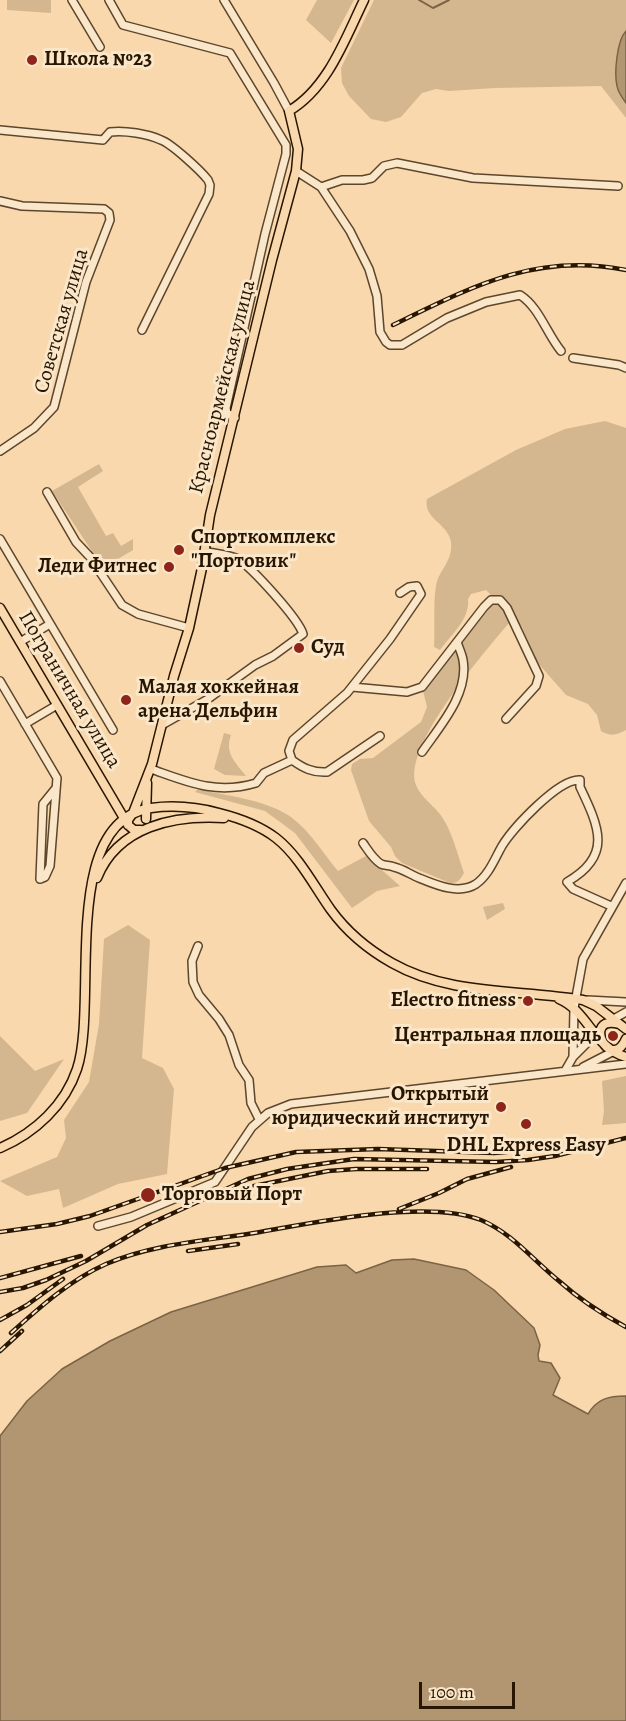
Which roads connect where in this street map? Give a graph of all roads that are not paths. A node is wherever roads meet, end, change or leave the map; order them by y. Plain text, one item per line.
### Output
1 (72, 0) edge
2 (109, 0) edge
3 (224, 0) edge
4 (364, 0) edge
5 (100, 47) dead end
6 (289, 111) junction
7 (0, 130) edge
8 (296, 171) junction
9 (618, 186) dead end
10 (321, 187) junction
11 (0, 201) edge
12 (265, 234) junction
13 (278, 237) junction
14 (142, 330) dead end
15 (561, 351) dead end
16 (573, 358) dead end
17 (626, 368) edge
18 (235, 418) junction
19 (0, 451) edge
20 (47, 492) dead end
21 (0, 539) edge
22 (205, 551) junction
23 (400, 592) dead end
24 (0, 608) edge
25 (50, 624) junction
26 (189, 628) junction
27 (20, 642) junction
28 (457, 642) junction
29 (0, 681) edge
30 (352, 687) junction
31 (57, 705) junction
32 (506, 719) dead end
33 (25, 724) junction
34 (162, 725) junction
35 (113, 730) dead end
36 (380, 736) dead end
37 (422, 752) dead end
38 (292, 760) junction
39 (149, 773) junction
40 (56, 788) junction
41 (107, 789) junction
42 (147, 808) junction
43 (133, 813) junction
44 (146, 819) junction
45 (126, 822) junction
46 (249, 822) junction
47 (141, 830) junction
48 (363, 843) dead end
49 (626, 883) edge
50 (88, 903) junction
51 (611, 906) junction
52 (198, 946) dead end
53 (544, 995) junction
54 (579, 999) junction
55 (626, 1002) edge
56 (574, 1008) junction
57 (626, 1012) edge
58 (613, 1019) junction
59 (604, 1026) junction
60 (625, 1030) edge
61 (594, 1036) junction
62 (625, 1042) edge
63 (603, 1045) junction
64 (613, 1052) junction
65 (573, 1057) junction
66 (626, 1057) edge
67 (626, 1064) edge
68 (578, 1070) junction
69 (565, 1071) junction
70 (259, 1119) junction
71 (0, 1148) edge
72 (98, 1226) dead end

1 - 5 street
2 - 12 street
3 - 6 street
4 - 6 main road
6 - 8 main road, Красноармейская улица
7 - 14 street
8 - 10 street
8 - 13 main road, Красноармейская улица
9 - 10 street
10 - 15 street
11 - 19 street, Советская улица
12 - 13 street
12 - 18 street
13 - 18 main road, Красноармейская улица
16 - 17 street
18 - 22 main road, Красноармейская улица
20 - 26 street
21 - 25 street
22 - 26 main road, Красноармейская улица
22 - 34 street
23 - 30 street
24 - 27 main road, Пограничная улица
25 - 27 street
25 - 35 street
26 - 34 main road, Красноармейская улица
27 - 31 main road, Пограничная улица
28 - 30 street
28 - 32 street
28 - 37 street
29 - 33 street
30 - 38 street
31 - 33 street
31 - 41 main road, Пограничная улица
33 - 40 street
34 - 39 main road, Красноармейская улица
36 - 38 street
38 - 39 street
39 - 42 main road, Красноармейская улица
39 - 43 main road, Красноармейская улица
40 - 40 street
41 - 43 main road, Пограничная улица
41 - 45 main road, Пограничная улица
42 - 43 main road
42 - 44 main road, Красноармейская улица
42 - 46 main road
43 - 44 main road
43 - 45 main road
44 - 47 main road
45 - 47 main road
45 - 50 main road
46 - 47 main road
46 - 53 main road
47 - 50 main road
48 - 51 street
49 - 51 street
50 - 71 main road
51 - 54 street
52 - 70 street
53 - 54 main road
53 - 56 main road
54 - 55 street
54 - 56 street
54 - 58 main road
56 - 61 main road
56 - 65 street
57 - 58 street
58 - 59 street
58 - 60 main road
59 - 60 main road
59 - 61 street
59 - 63 main road
61 - 63 main road
61 - 65 street
62 - 63 main road
62 - 64 street
63 - 64 main road
64 - 66 main road
64 - 68 street
65 - 69 street
67 - 68 street
68 - 69 street
69 - 70 street
70 - 72 street

